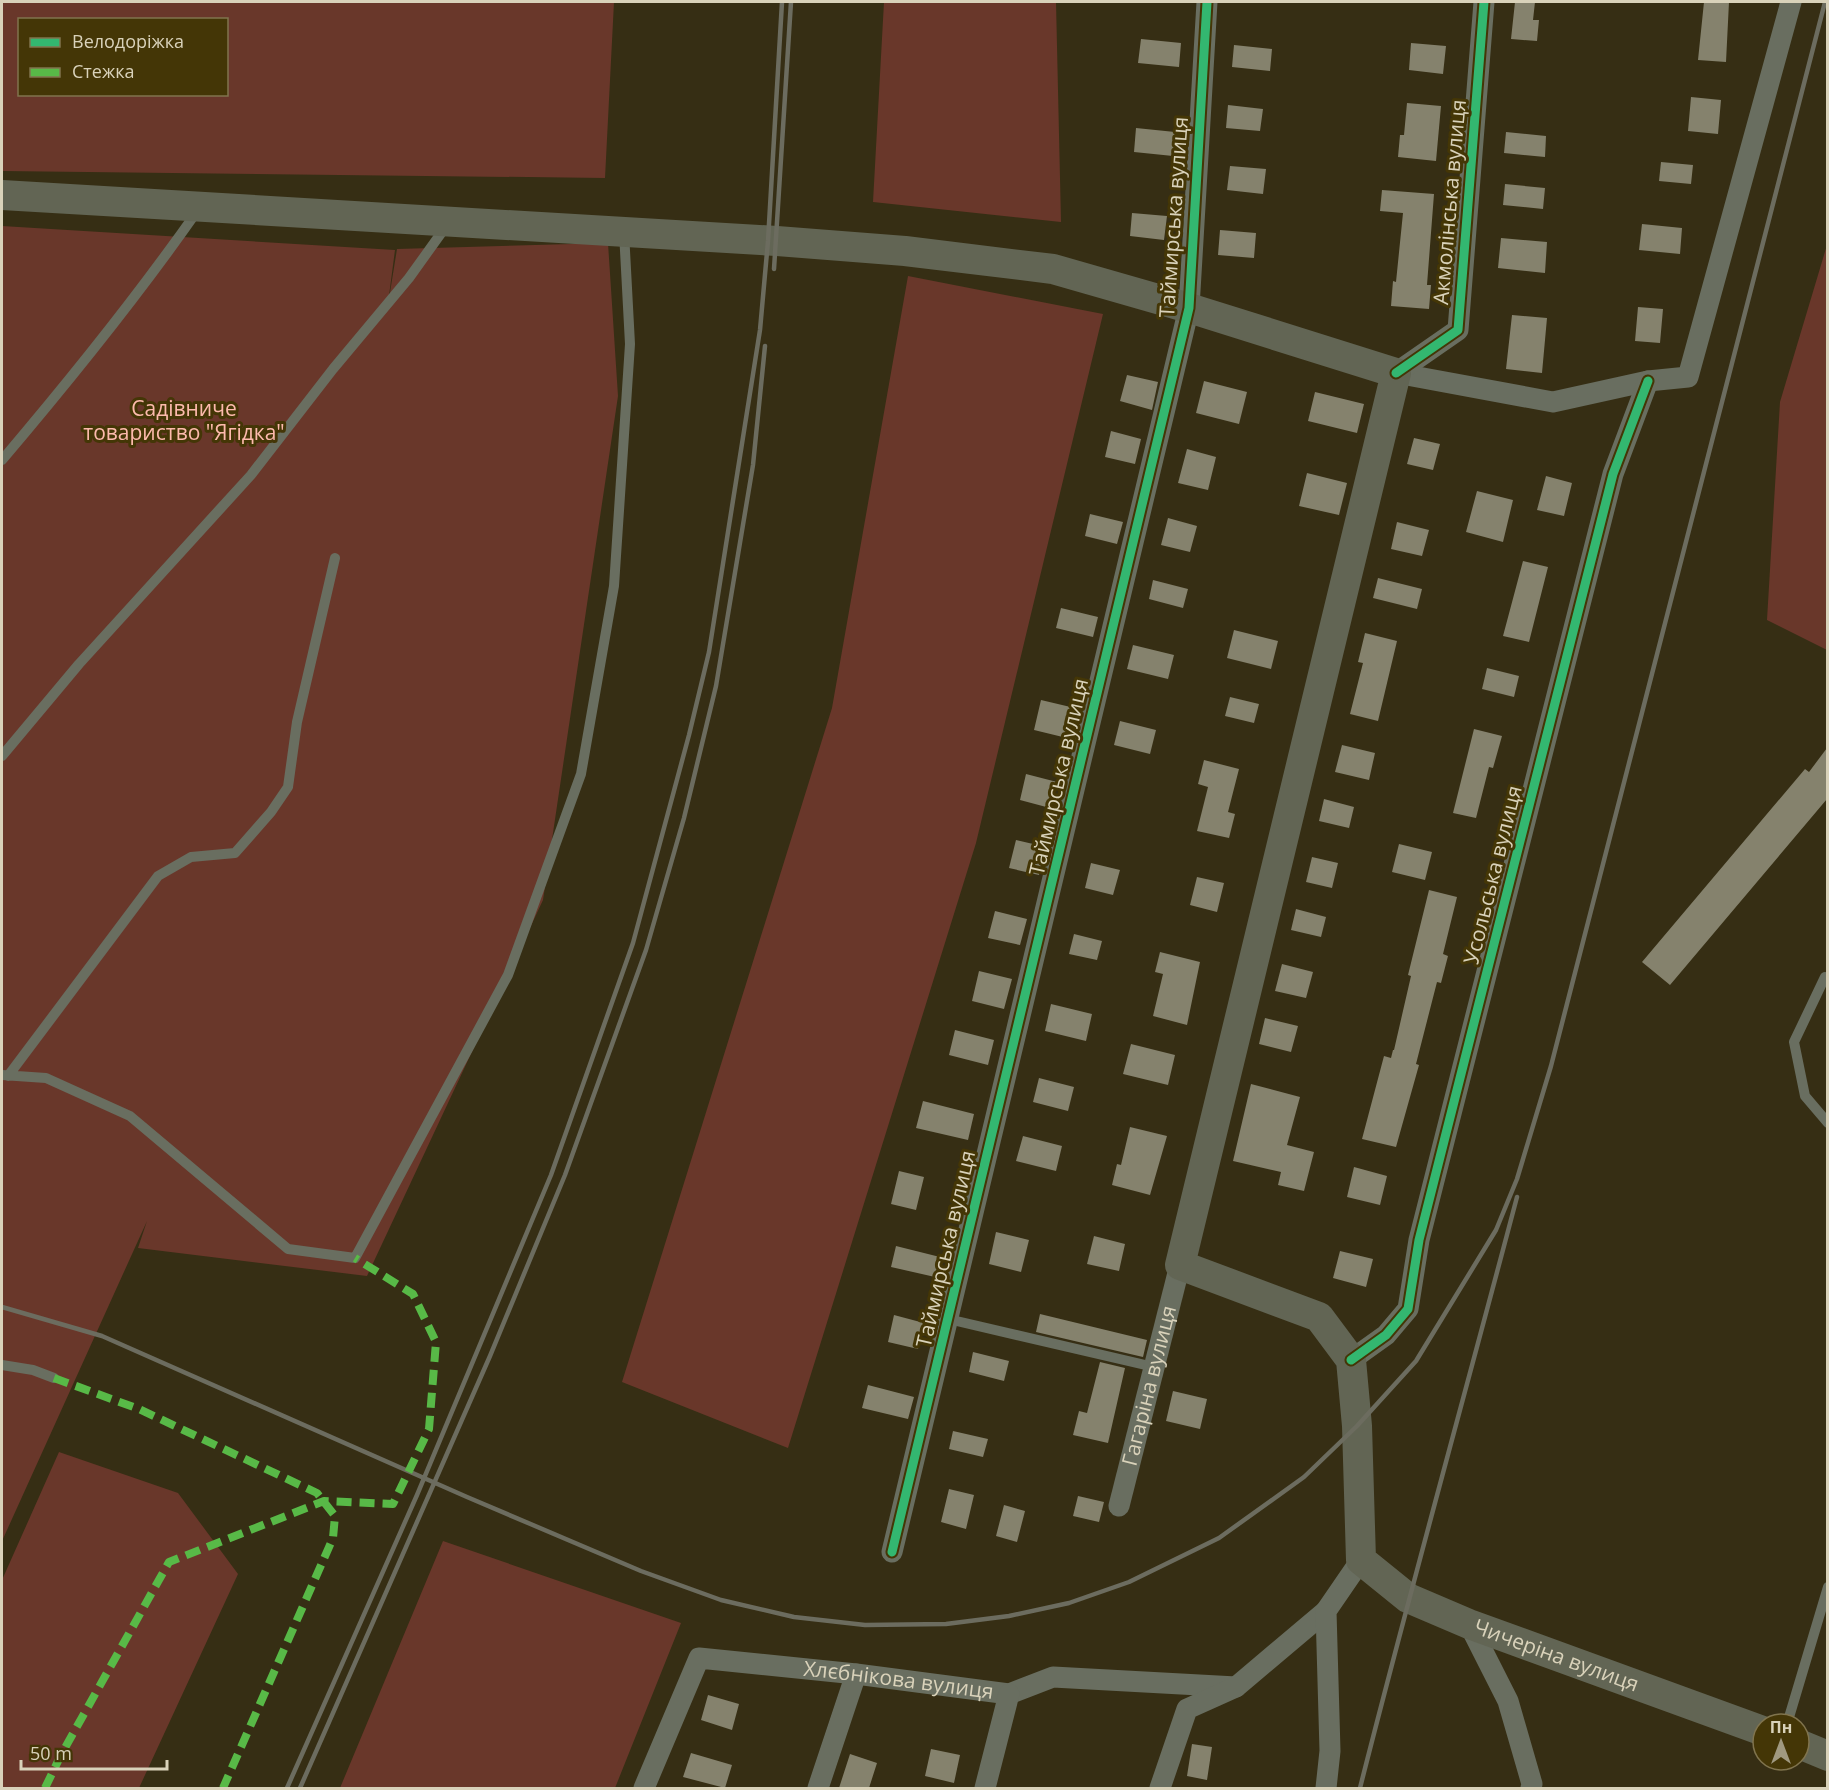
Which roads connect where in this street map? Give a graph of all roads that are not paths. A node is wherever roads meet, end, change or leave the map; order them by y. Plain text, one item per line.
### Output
1 (1207, 2) edge
2 (1484, 2) edge
3 (1791, 2) edge
4 (2, 195) edge
5 (200, 207) junction
6 (449, 222) junction
7 (624, 232) junction
8 (1189, 308) junction
9 (1396, 373) junction
10 (1648, 381) junction
11 (2, 460) edge
12 (335, 558) dead end
13 (2, 756) edge
14 (1825, 977) dead end
15 (5, 1075) edge
16 (1827, 1123) edge
17 (1180, 1265) junction
18 (948, 1319) junction
19 (1351, 1360) junction
20 (2, 1365) edge
21 (1154, 1367) junction
22 (54, 1378) dead end
23 (1119, 1506) dead end
24 (892, 1552) dead end
25 (1360, 1560) junction
26 (1827, 1587) edge
27 (1326, 1611) junction
28 (1470, 1624) junction
29 (856, 1674) junction
30 (1236, 1687) junction
31 (1009, 1694) junction
32 (1791, 1712) edge
33 (1751, 1727) edge
34 (1811, 1749) edge
35 (1827, 1756) edge
36 (644, 1788) edge
37 (818, 1788) edge
38 (985, 1788) edge
39 (1160, 1788) edge
40 (1326, 1788) edge
41 (1531, 1788) edge

1 - 8 street, Таймирська вулиця
2 - 9 street, Акмолiнська вулиця
3 - 10 street
4 - 5 main road
5 - 6 main road
5 - 11 lane
6 - 7 main road
6 - 13 lane
7 - 8 main road
7 - 15 lane
8 - 9 main road
8 - 18 street, Таймирська вулиця
9 - 10 street
9 - 17 main road
10 - 19 street, Усольська вулиця
12 - 15 lane
14 - 16 lane
17 - 19 main road
17 - 21 street, Гагаріна вулиця
18 - 21 lane
18 - 24 street, Таймирська вулиця
19 - 25 main road
20 - 22 lane
21 - 23 street, Гагаріна вулиця
25 - 27 street
25 - 28 main road, Чичеріна вулиця
26 - 32 lane
27 - 30 street
27 - 40 street
28 - 33 main road, Чичеріна вулиця
28 - 41 street
29 - 31 street, Хлєбнікова вулиця
29 - 36 street, Хлєбнікова вулиця
29 - 37 street
30 - 31 street, Хлєбнікова вулиця
30 - 39 street
31 - 38 street
34 - 35 main road

